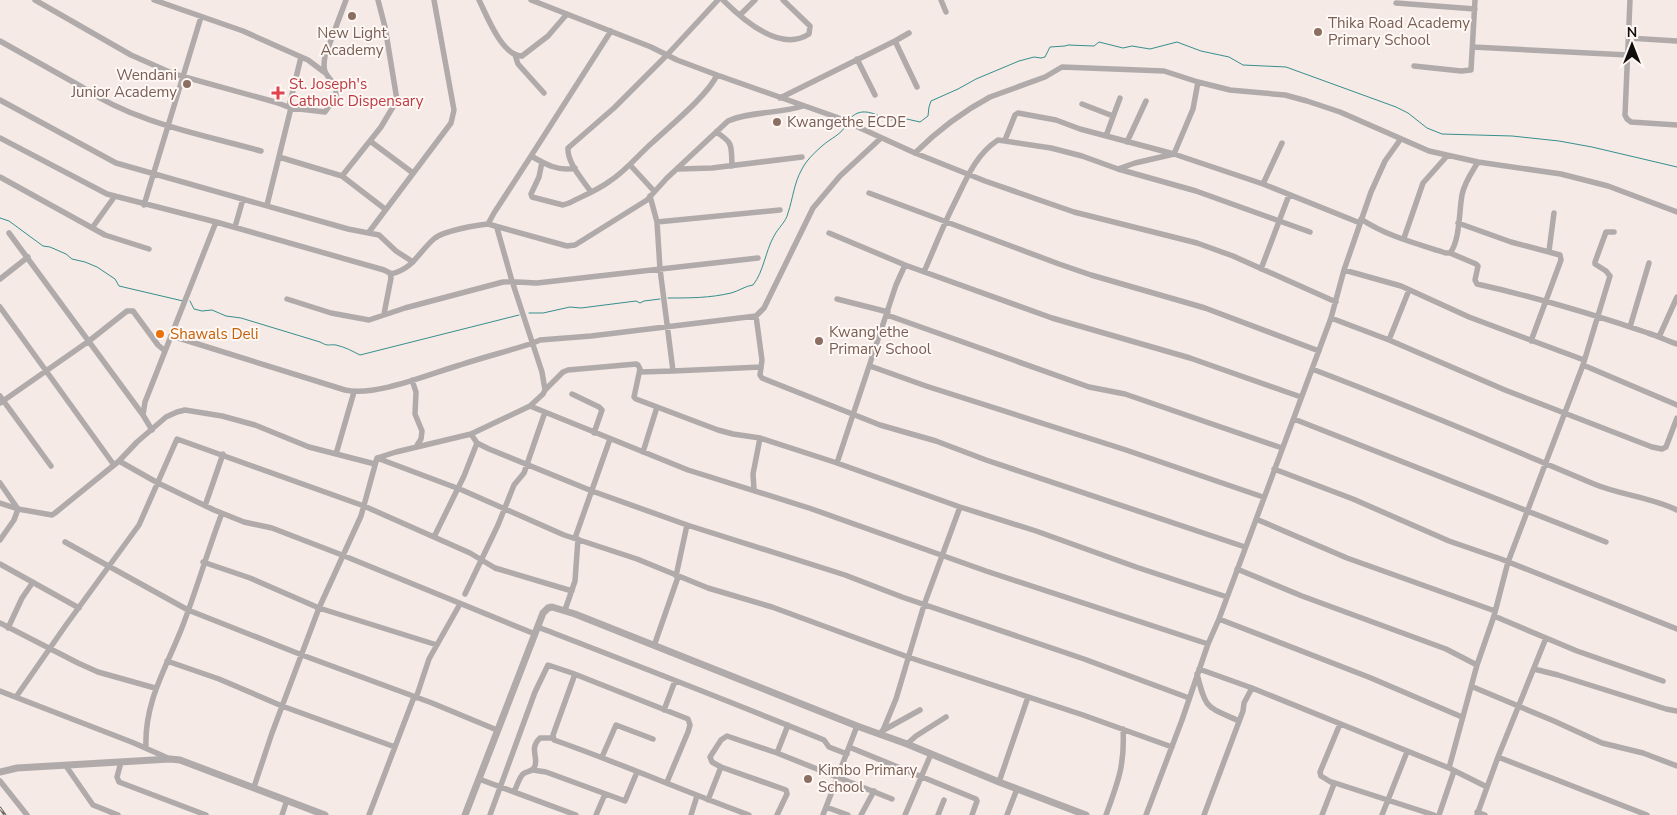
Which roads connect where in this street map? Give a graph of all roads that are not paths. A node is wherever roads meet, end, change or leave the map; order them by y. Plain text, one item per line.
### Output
1 (35, 0) edge
2 (154, 0) edge
3 (346, 0) edge
4 (378, 0) edge
5 (434, 0) edge
6 (479, 0) edge
7 (531, 0) edge
8 (718, 0) edge
9 (723, 0) edge
10 (755, 0) edge
11 (783, 0) edge
12 (941, 0) edge
13 (1475, 0) edge
14 (1630, 0) edge
15 (540, 1) edge
16 (1396, 3) dead end
17 (1475, 9) junction
18 (946, 12) dead end
19 (567, 14) junction
20 (740, 15) junction
21 (201, 17) junction
22 (611, 31) junction
23 (909, 33) dead end
24 (1628, 38) junction
25 (0, 41) edge
26 (895, 41) junction
27 (1677, 41) edge
28 (1472, 47) junction
29 (515, 55) junction
30 (667, 55) junction
31 (1628, 55) junction
32 (301, 57) junction
33 (857, 59) junction
34 (1414, 66) dead end
35 (324, 72) junction
36 (717, 75) junction
37 (183, 77) junction
38 (1198, 82) junction
39 (918, 87) dead end
40 (544, 93) dead end
41 (875, 95) dead end
42 (780, 98) junction
43 (1120, 98) dead end
44 (0, 100) edge
45 (1146, 100) dead end
46 (1082, 104) dead end
47 (803, 106) junction
48 (290, 108) junction
49 (1113, 116) junction
50 (1677, 125) edge
51 (169, 127) junction
52 (716, 132) junction
53 (1106, 136) junction
54 (0, 138) edge
55 (881, 138) junction
56 (1005, 140) junction
57 (1400, 140) junction
58 (370, 141) junction
59 (1127, 142) junction
60 (1282, 143) dead end
61 (260, 151) dead end
62 (915, 153) junction
63 (1174, 154) junction
64 (531, 156) junction
65 (1447, 156) junction
66 (279, 157) junction
67 (802, 157) dead end
68 (542, 162) junction
69 (1478, 162) junction
70 (630, 166) junction
71 (732, 166) junction
72 (575, 168) junction
73 (679, 168) junction
74 (1118, 170) junction
75 (413, 173) junction
76 (153, 175) junction
77 (968, 175) junction
78 (342, 176) junction
79 (0, 177) edge
80 (1263, 184) junction
81 (591, 192) junction
82 (869, 193) dead end
83 (652, 194) junction
84 (1289, 194) junction
85 (114, 196) junction
86 (243, 199) junction
87 (144, 205) junction
88 (267, 205) junction
89 (385, 209) junction
90 (780, 210) dead end
91 (1677, 212) edge
92 (1554, 213) dead end
93 (946, 221) junction
94 (1278, 221) junction
95 (1361, 221) junction
96 (216, 222) junction
97 (657, 222) junction
98 (1458, 223) junction
99 (488, 224) junction
100 (235, 227) junction
101 (92, 228) junction
102 (497, 228) junction
103 (368, 232) junction
104 (1310, 232) dead end
105 (1614, 232) dead end
106 (9, 233) dead end
107 (828, 233) dead end
108 (1404, 238) junction
109 (149, 249) dead end
110 (1549, 251) junction
111 (1450, 253) junction
112 (28, 257) junction
113 (758, 258) dead end
114 (413, 262) junction
115 (1649, 263) dead end
116 (905, 265) junction
117 (660, 269) junction
118 (1261, 269) junction
119 (1344, 270) junction
120 (924, 272) junction
121 (391, 274) junction
122 (0, 279) edge
123 (512, 281) junction
124 (1408, 290) junction
125 (1677, 297) edge
126 (287, 299) dead end
127 (837, 299) dead end
128 (1546, 301) junction
129 (1336, 302) junction
130 (0, 307) edge
131 (887, 313) junction
132 (384, 314) junction
133 (756, 316) junction
134 (1598, 316) junction
135 (1331, 318) junction
136 (667, 327) junction
137 (1630, 327) junction
138 (172, 336) junction
139 (1659, 337) junction
140 (1389, 340) junction
141 (89, 341) junction
142 (1531, 341) junction
143 (533, 343) junction
144 (1677, 344) edge
145 (1319, 350) junction
146 (166, 351) junction
147 (1583, 363) junction
148 (870, 366) junction
149 (761, 367) junction
150 (1312, 369) junction
151 (46, 371) junction
152 (673, 371) junction
153 (640, 372) junction
154 (412, 380) junction
155 (545, 390) junction
156 (354, 392) junction
157 (572, 394) dead end
158 (1301, 397) junction
159 (1, 400) edge
160 (1677, 405) edge
161 (530, 406) junction
162 (657, 407) junction
163 (545, 412) junction
164 (1565, 412) junction
165 (143, 415) junction
166 (854, 415) junction
167 (1677, 418) edge
168 (1294, 419) junction
169 (152, 430) junction
170 (594, 433) junction
171 (471, 434) junction
172 (760, 438) junction
173 (610, 439) junction
174 (477, 443) junction
175 (416, 447) junction
176 (1282, 448) junction
177 (643, 452) junction
178 (224, 454) junction
179 (336, 454) junction
180 (376, 461) junction
181 (1546, 462) junction
182 (117, 463) junction
183 (837, 463) junction
184 (526, 465) junction
185 (51, 466) dead end
186 (1274, 469) junction
187 (0, 483) edge
188 (158, 483) junction
189 (457, 488) junction
190 (754, 490) junction
191 (592, 491) junction
192 (1264, 497) junction
193 (0, 503) edge
194 (205, 506) junction
195 (364, 506) junction
196 (960, 507) junction
197 (18, 509) junction
198 (505, 510) junction
199 (1527, 510) junction
200 (1677, 510) edge
201 (222, 513) junction
202 (1256, 519) junction
203 (687, 525) junction
204 (434, 537) junction
205 (576, 539) junction
206 (0, 540) edge
207 (65, 542) dead end
208 (1606, 542) dead end
209 (1245, 546) junction
210 (342, 555) junction
211 (942, 556) junction
212 (482, 560) junction
213 (203, 562) junction
214 (1508, 562) junction
215 (0, 564) edge
216 (110, 566) junction
217 (1237, 569) junction
218 (677, 576) junction
219 (33, 582) junction
220 (572, 591) junction
221 (465, 594) dead end
222 (1227, 597) junction
223 (460, 604) junction
224 (924, 605) junction
225 (79, 608) junction
226 (319, 608) junction
227 (188, 610) junction
228 (565, 610) junction
229 (1494, 614) junction
230 (1218, 619) junction
231 (3, 626) edge
232 (1677, 628) edge
233 (536, 630) junction
234 (1546, 638) junction
235 (1208, 644) junction
236 (437, 645) junction
237 (654, 646) junction
238 (50, 649) junction
239 (302, 655) junction
240 (908, 657) junction
241 (167, 661) junction
242 (1477, 665) junction
243 (1534, 669) junction
244 (1198, 671) junction
245 (575, 674) junction
246 (675, 681) junction
247 (1663, 681) dead end
248 (1473, 687) junction
249 (155, 688) junction
250 (1252, 688) junction
251 (0, 691) edge
252 (16, 697) junction
253 (415, 697) junction
254 (1028, 697) junction
255 (1189, 698) junction
256 (282, 706) junction
257 (1518, 706) junction
258 (664, 710) junction
259 (920, 710) dead end
260 (1677, 711) edge
261 (946, 717) dead end
262 (1462, 717) junction
263 (1238, 721) junction
264 (1340, 724) junction
265 (788, 725) junction
266 (857, 726) junction
267 (497, 730) junction
268 (1123, 730) junction
269 (882, 733) junction
270 (553, 738) junction
271 (653, 739) dead end
272 (907, 744) junction
273 (395, 747) junction
274 (850, 747) junction
275 (1172, 747) junction
276 (146, 748) junction
277 (1408, 752) junction
278 (777, 753) junction
279 (847, 754) junction
280 (931, 754) junction
281 (602, 757) junction
282 (1498, 757) junction
283 (170, 759) junction
284 (120, 762) junction
285 (66, 766) junction
286 (721, 766) junction
287 (1677, 766) edge
288 (532, 770) junction
289 (1451, 770) junction
290 (0, 772) edge
291 (637, 772) junction
292 (838, 777) junction
293 (922, 777) junction
294 (480, 779) junction
295 (0, 781) edge
296 (667, 782) junction
297 (999, 782) junction
298 (1332, 782) junction
299 (500, 786) junction
300 (1487, 787) junction
301 (254, 788) junction
302 (1017, 789) junction
303 (874, 791) junction
304 (514, 792) junction
305 (605, 794) junction
306 (698, 796) junction
307 (892, 799) dead end
308 (287, 800) junction
309 (708, 800) junction
310 (944, 800) dead end
311 (1388, 800) junction
312 (826, 807) junction
313 (1477, 814) edge
314 (27, 815) edge
315 (118, 815) edge
316 (206, 815) edge
317 (282, 815) edge
318 (325, 815) edge
319 (369, 815) edge
320 (465, 815) edge
321 (490, 815) edge
322 (576, 815) edge
323 (596, 815) edge
324 (691, 815) edge
325 (748, 815) edge
326 (778, 815) edge
327 (823, 815) edge
328 (848, 815) edge
329 (861, 815) edge
330 (905, 815) edge
331 (938, 815) edge
332 (972, 815) edge
333 (1007, 815) edge
334 (1086, 815) edge
335 (1106, 815) edge
336 (1146, 815) edge
337 (1204, 815) edge
338 (1322, 815) edge
339 (1382, 815) edge
340 (1434, 815) edge
341 (1439, 815) edge
342 (1485, 815) edge
343 (1647, 815) edge

1 - 37 street
2 - 21 street
3 - 35 street
4 - 58 street
5 - 75 street
6 - 29 street
7 - 15 street
8 - 30 street
9 - 20 street
10 - 20 street
11 - 20 street
12 - 18 street
13 - 17 street
14 - 24 street
15 - 19 street
16 - 17 street
17 - 28 street
19 - 22 street
19 - 29 street
21 - 32 street
21 - 37 street
22 - 30 street
22 - 64 street
23 - 26 street
24 - 27 street
24 - 31 street
25 - 51 street
26 - 33 street
26 - 39 street
28 - 31 street
28 - 34 street
29 - 40 street
30 - 36 street
30 - 72 street
31 - 50 street
32 - 35 street
32 - 48 street
33 - 41 street
33 - 42 street
35 - 48 street
36 - 42 street
36 - 70 street
37 - 48 street
37 - 51 street
38 - 57 street
38 - 62 street
38 - 63 street
42 - 47 street
43 - 49 street
44 - 76 street
45 - 59 street
46 - 49 street
47 - 52 street
47 - 55 street
48 - 66 street
49 - 53 street
51 - 61 street
51 - 76 street
52 - 71 street
52 - 73 street
53 - 56 street
53 - 59 street
54 - 85 street
55 - 62 street
55 - 133 street
56 - 74 street
56 - 77 street
57 - 65 street
57 - 95 street
58 - 75 street
58 - 78 street
59 - 63 street
60 - 80 street
62 - 77 street
63 - 74 street
63 - 80 street
64 - 68 street
64 - 99 street
65 - 69 street
65 - 108 street
66 - 78 street
66 - 88 street
67 - 71 street
68 - 72 street
68 - 81 street
69 - 91 street
69 - 98 street
70 - 81 street
70 - 83 street
71 - 73 street
72 - 81 street
73 - 83 street
74 - 94 street
75 - 89 street
76 - 86 street
76 - 87 street
77 - 93 street
77 - 118 street
78 - 89 street
79 - 101 street
80 - 84 street
82 - 93 street
83 - 97 street
83 - 102 street
84 - 94 street
84 - 95 street
85 - 87 street
85 - 101 street
86 - 88 street
86 - 100 street
87 - 96 street
88 - 103 street
89 - 103 street
90 - 97 street
92 - 110 street
93 - 120 street
93 - 145 street
94 - 104 street
94 - 118 street
95 - 108 street
95 - 119 street
96 - 100 street
96 - 138 street
97 - 117 street
98 - 110 street
98 - 111 street
99 - 102 street
99 - 114 street
100 - 121 street
101 - 109 street
102 - 123 street
103 - 114 street
105 - 134 street
106 - 112 street
107 - 116 street
108 - 111 street
110 - 128 street
111 - 128 street
112 - 122 street
112 - 141 street
113 - 117 street
114 - 121 street
115 - 137 street
116 - 120 street
116 - 131 street
117 - 123 street
117 - 136 street
118 - 129 street
119 - 124 street
119 - 129 street
120 - 158 street
121 - 132 street
123 - 132 street
123 - 143 street
124 - 140 street
124 - 142 street
125 - 139 street
126 - 132 street
127 - 131 street
128 - 134 street
128 - 142 street
129 - 135 street
130 - 151 street
131 - 148 street
131 - 176 street
133 - 136 street
133 - 149 street
134 - 137 street
134 - 147 street
135 - 140 street
135 - 145 street
136 - 143 street
136 - 152 street
137 - 139 street
138 - 146 street
138 - 156 street
139 - 144 street
140 - 164 street
141 - 146 street
141 - 151 street
141 - 165 street
142 - 147 street
143 - 154 street
143 - 155 street
145 - 150 street
146 - 165 street
147 - 160 street
147 - 164 street
148 - 166 street
148 - 192 street
149 - 152 street
149 - 166 street
150 - 158 street
150 - 181 street
151 - 159 street
151 - 182 street
152 - 153 street
153 - 155 street
153 - 162 street
154 - 156 street
154 - 175 street
155 - 161 street
156 - 179 street
157 - 170 street
158 - 168 street
159 - 185 street
161 - 163 street
161 - 171 street
162 - 172 street
162 - 177 street
163 - 170 street
163 - 184 street
164 - 167 street
164 - 181 street
165 - 169 street
166 - 183 street
166 - 209 street
168 - 176 street
168 - 199 street
169 - 179 street
169 - 182 street
170 - 173 street
171 - 174 street
171 - 175 street
172 - 183 street
172 - 190 street
173 - 177 street
173 - 191 street
174 - 184 street
174 - 189 street
175 - 180 street
176 - 186 street
177 - 190 street
178 - 188 street
178 - 194 street
178 - 195 street
179 - 180 street
180 - 189 street
180 - 195 street
181 - 199 street
181 - 200 street
182 - 188 street
182 - 197 street
183 - 196 street
184 - 191 street
184 - 198 street
186 - 192 street
186 - 214 street
187 - 197 street
188 - 194 street
188 - 216 street
189 - 198 street
189 - 204 street
190 - 211 street
191 - 203 street
191 - 205 street
192 - 202 street
193 - 197 street
194 - 201 street
195 - 204 street
195 - 210 street
196 - 211 street
196 - 222 street
197 - 206 street
198 - 205 street
198 - 212 street
199 - 208 street
199 - 214 street
201 - 210 street
201 - 213 street
202 - 209 street
202 - 229 street
203 - 218 street
203 - 224 street
204 - 212 street
205 - 218 street
205 - 220 street
207 - 216 street
209 - 217 street
210 - 223 street
210 - 226 street
211 - 224 street
211 - 235 street
212 - 220 street
212 - 221 street
213 - 226 street
213 - 227 street
214 - 229 street
214 - 232 street
215 - 219 street
216 - 225 street
216 - 227 street
217 - 222 street
217 - 242 street
218 - 237 street
218 - 240 street
219 - 225 street
219 - 231 street
220 - 228 street
222 - 230 street
223 - 233 street
223 - 236 street
224 - 240 street
224 - 255 street
225 - 238 street
226 - 236 street
226 - 239 street
227 - 239 street
227 - 241 street
228 - 233 street
228 - 237 street
229 - 234 street
229 - 242 street
230 - 235 street
230 - 262 street
231 - 238 street
233 - 246 street
233 - 267 street
234 - 243 street
234 - 247 street
235 - 244 street
236 - 253 street
237 - 266 street
238 - 249 street
238 - 252 street
239 - 253 street
239 - 256 street
240 - 254 street
240 - 269 street
241 - 249 street
241 - 256 street
242 - 248 street
243 - 257 street
243 - 260 street
244 - 250 street
244 - 255 street
244 - 263 street
245 - 258 street
245 - 270 street
245 - 299 street
246 - 258 street
246 - 265 street
248 - 257 street
248 - 262 street
249 - 276 street
250 - 263 street
250 - 264 street
251 - 252 street
252 - 276 street
253 - 267 street
253 - 273 street
254 - 268 street
254 - 297 street
255 - 275 street
256 - 273 street
256 - 301 street
257 - 282 street
257 - 287 street
258 - 296 street
259 - 269 street
261 - 272 street
262 - 289 street
263 - 337 street
264 - 277 street
264 - 298 street
265 - 278 street
265 - 279 street
266 - 269 street
266 - 274 street
267 - 294 street
268 - 275 street
268 - 335 street
269 - 272 street
270 - 281 street
270 - 288 street
271 - 281 street
272 - 280 street
273 - 319 street
274 - 279 street
274 - 293 street
275 - 336 street
276 - 283 street
277 - 289 street
277 - 311 street
278 - 286 street
278 - 292 street
279 - 292 street
280 - 293 street
280 - 297 street
281 - 291 street
282 - 300 street
282 - 343 street
283 - 284 street
283 - 301 street
284 - 285 street
284 - 316 street
285 - 290 street
285 - 315 street
286 - 309 street
286 - 326 street
288 - 304 street
288 - 305 street
289 - 300 street
289 - 341 street
291 - 296 street
291 - 305 street
292 - 303 street
292 - 312 street
293 - 330 street
293 - 332 street
294 - 299 street
294 - 320 street
295 - 314 street
296 - 306 street
297 - 302 street
298 - 311 street
298 - 338 street
299 - 304 street
299 - 321 street
300 - 313 street
301 - 308 street
302 - 333 street
302 - 334 street
303 - 307 street
303 - 329 street
304 - 322 street
305 - 323 street
306 - 309 street
306 - 324 street
308 - 317 street
308 - 318 street
309 - 325 street
310 - 331 street
311 - 339 street
311 - 340 street
312 - 327 street
312 - 328 street
313 - 342 street

